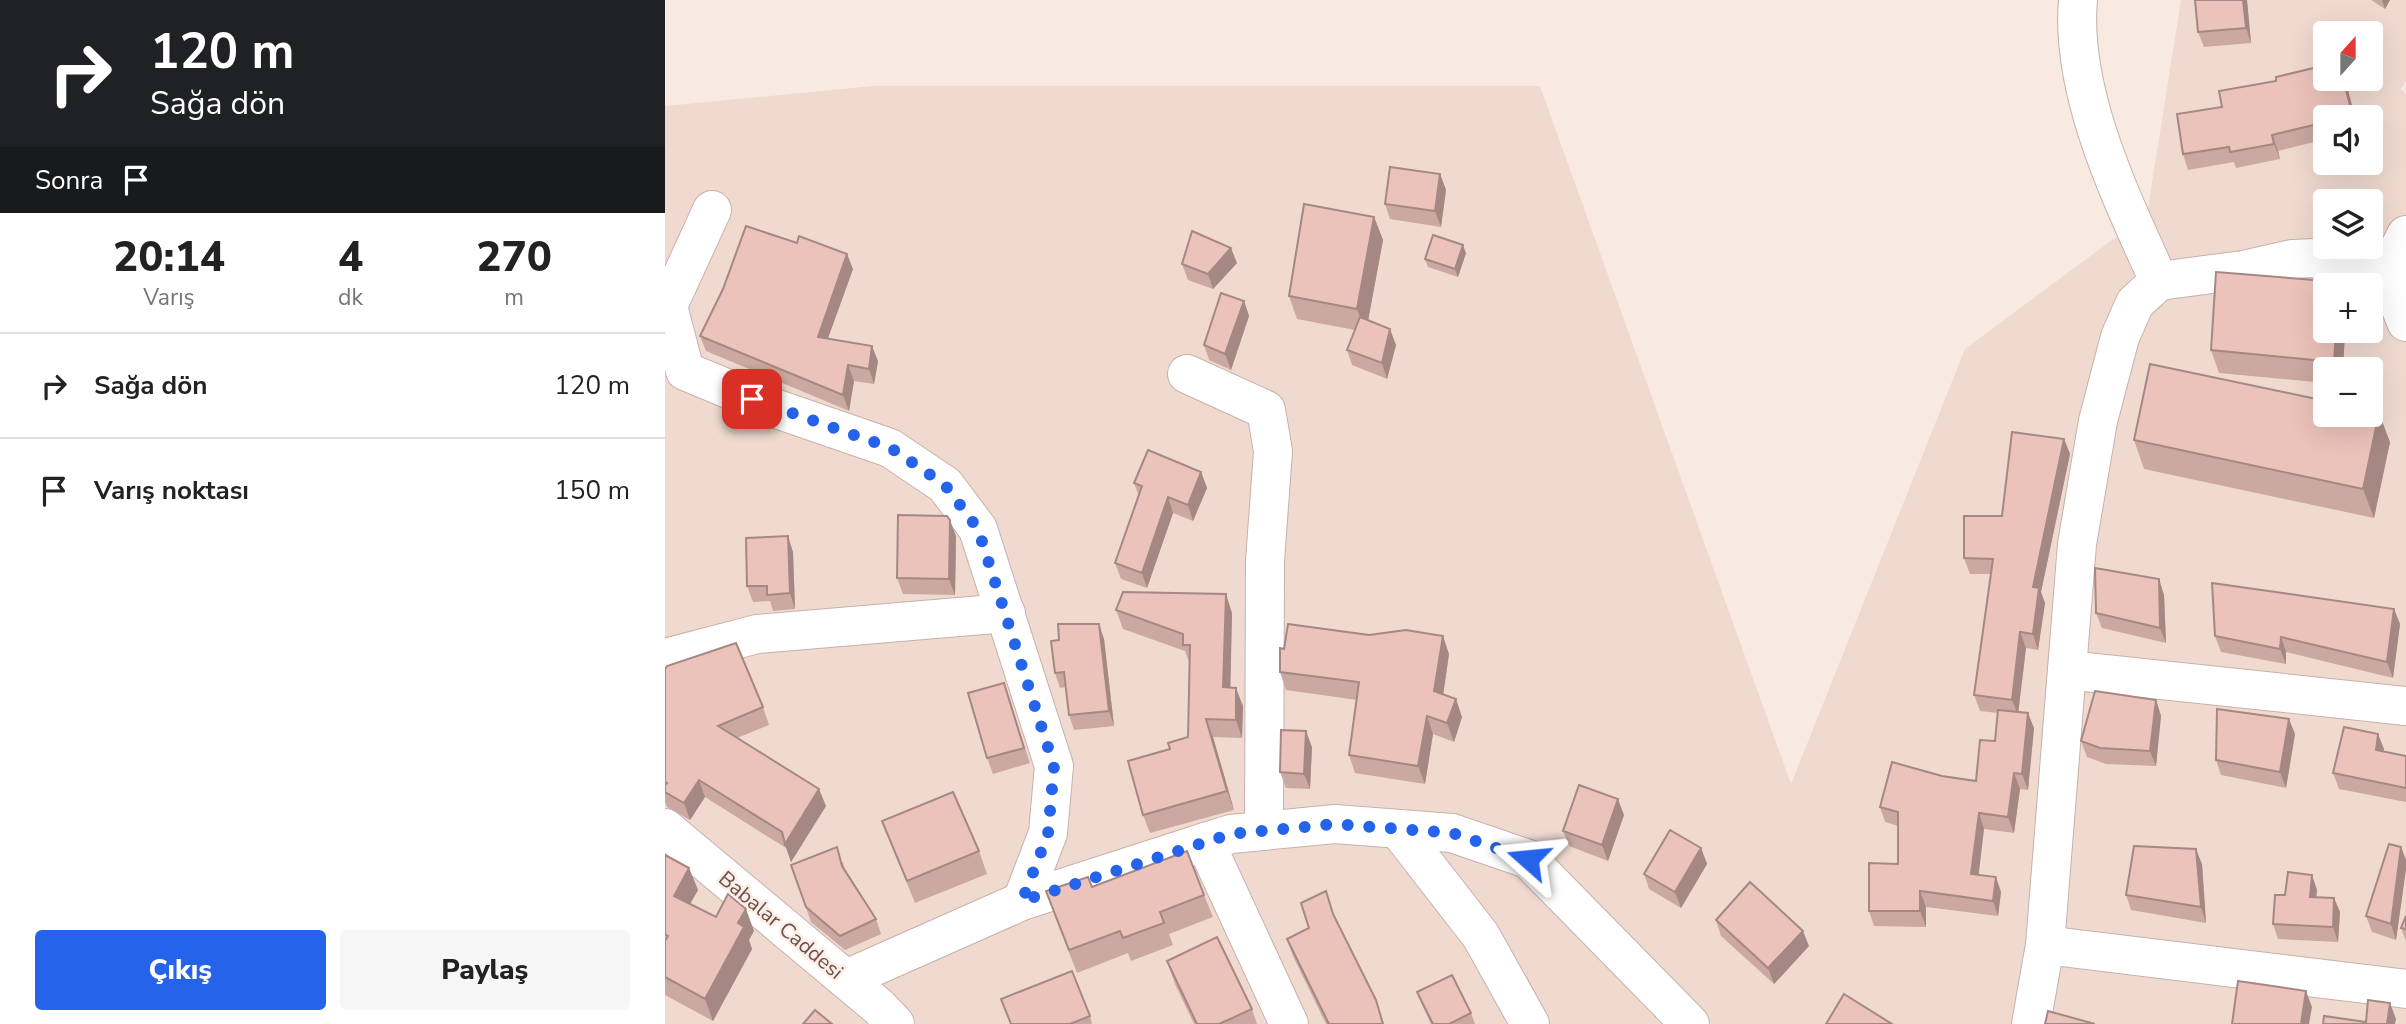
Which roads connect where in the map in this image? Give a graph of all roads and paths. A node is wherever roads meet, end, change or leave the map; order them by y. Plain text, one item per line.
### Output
1 (2078, 0) edge
2 (712, 210) dead end
3 (2406, 235) edge
4 (2387, 273) junction
5 (2159, 281) junction
6 (2406, 322) edge
7 (1187, 374) dead end
8 (1006, 613) junction
9 (665, 662) edge
10 (2067, 670) junction
11 (2406, 706) edge
12 (665, 828) edge
13 (1398, 829) junction
14 (1264, 831) junction
15 (1205, 842) junction
16 (1022, 901) junction
17 (2045, 945) junction
18 (846, 979) junction
19 (2406, 989) edge
20 (895, 1024) edge
21 (1289, 1024) edge
22 (1530, 1024) edge
23 (1690, 1024) edge
24 (2031, 1024) edge

1 - 5 street
2 - 8 street
3 - 4 street
4 - 5 street
4 - 6 street
5 - 10 street
7 - 14 street
8 - 9 street
8 - 16 street
10 - 11 street
10 - 17 street
12 - 18 street, Babalar Caddesi
13 - 14 street
13 - 22 street
13 - 23 street
14 - 15 street
15 - 16 street
15 - 21 street
16 - 18 street
17 - 19 street
17 - 24 street
18 - 20 street, Babalar Caddesi

